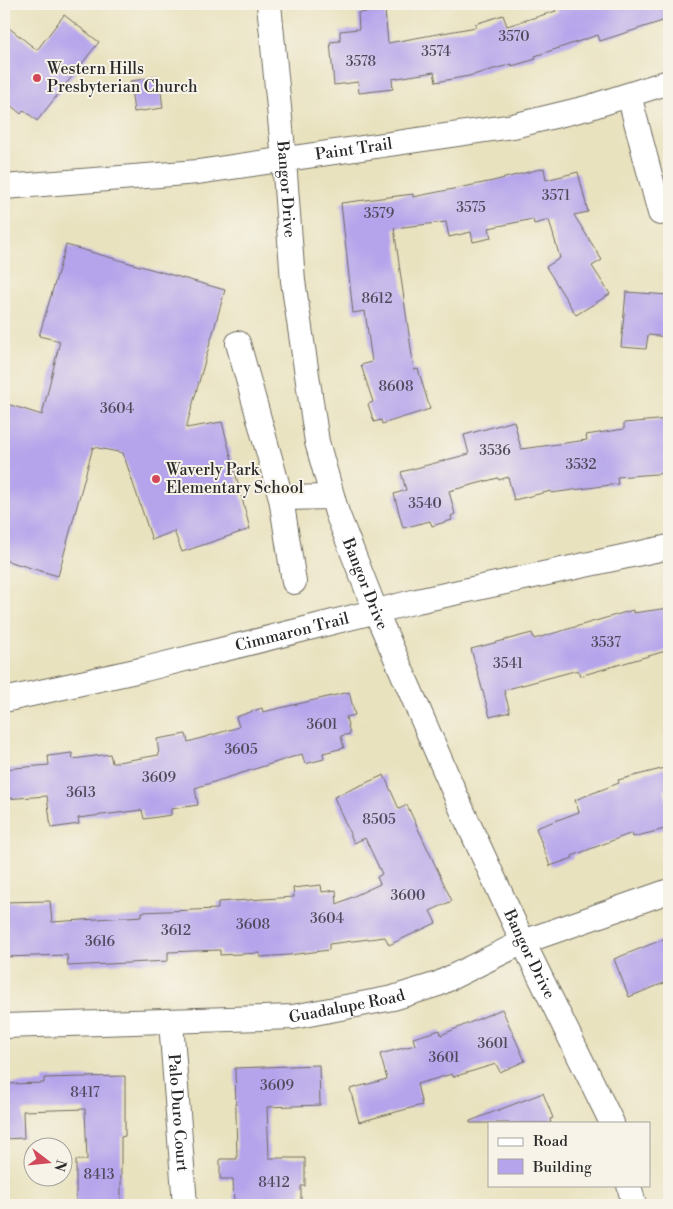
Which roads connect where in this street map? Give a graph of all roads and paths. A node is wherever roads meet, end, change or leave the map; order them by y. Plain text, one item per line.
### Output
1 (269, 4) edge
2 (669, 82) edge
3 (629, 95) junction
4 (284, 160) junction
5 (4, 187) edge
6 (660, 213) dead end
7 (238, 342) dead end
8 (332, 497) junction
9 (281, 498) junction
10 (669, 547) edge
11 (294, 582) dead end
12 (376, 612) junction
13 (4, 700) edge
14 (669, 891) edge
15 (523, 942) junction
16 (171, 1022) junction
17 (4, 1026) edge
18 (612, 1122) edge
19 (629, 1186) edge
20 (185, 1205) edge
21 (634, 1205) edge

1 - 4 street, Bangor Drive
2 - 3 street, Paint Trail
3 - 4 street, Paint Trail
3 - 6 street
4 - 5 street, Paint Trail
4 - 8 street, Bangor Drive
7 - 9 street
8 - 9 street
8 - 12 street, Bangor Drive
9 - 11 street
10 - 12 street, Cimmaron Trail
12 - 13 street, Cimmaron Trail
12 - 15 street, Bangor Drive
14 - 15 street, Guadalupe Road
15 - 16 street, Guadalupe Road
15 - 18 street, Bangor Drive
16 - 17 street, Guadalupe Road
16 - 20 street, Palo Duro Court
19 - 21 street

